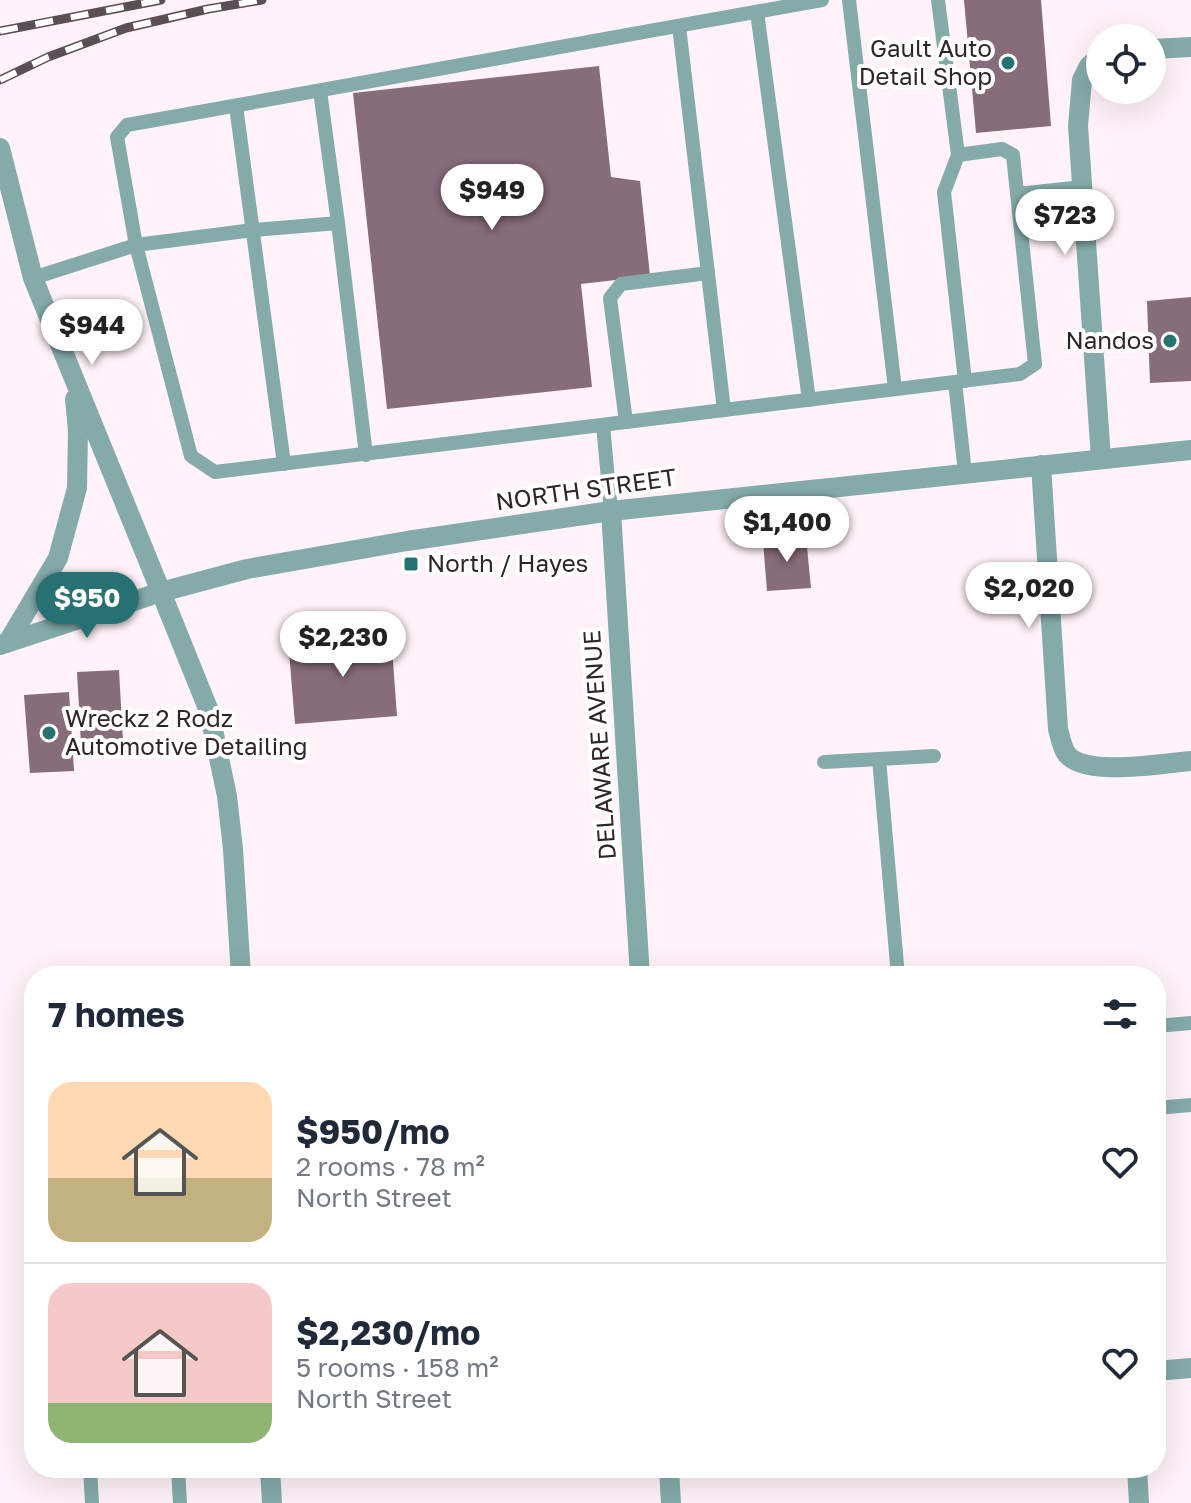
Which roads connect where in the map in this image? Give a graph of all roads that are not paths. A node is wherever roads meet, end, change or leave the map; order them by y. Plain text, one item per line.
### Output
1 (822, 0) edge
2 (849, 0) edge
3 (938, 0) edge
4 (757, 12) junction
5 (679, 26) junction
6 (1191, 47) edge
7 (1166, 48) edge
8 (1086, 74) edge
9 (320, 91) junction
10 (236, 106) junction
11 (0, 148) edge
12 (958, 155) junction
13 (1083, 187) junction
14 (1017, 194) junction
15 (338, 223) junction
16 (253, 230) junction
17 (136, 245) junction
18 (708, 273) junction
19 (33, 278) junction
20 (73, 379) junction
21 (960, 382) junction
22 (895, 389) junction
23 (809, 400) junction
24 (724, 410) junction
25 (626, 422) junction
26 (603, 425) junction
27 (1191, 450) edge
28 (366, 455) junction
29 (1101, 459) junction
30 (284, 464) junction
31 (1041, 465) junction
32 (965, 473) junction
33 (611, 511) junction
34 (161, 592) junction
35 (4, 644) edge
36 (934, 756) dead end
37 (879, 759) junction
38 (1191, 761) edge
39 (824, 762) dead end
40 (240, 966) edge
41 (639, 966) edge
42 (897, 966) edge
43 (1191, 1023) edge
44 (1166, 1025) edge
45 (1191, 1105) edge
46 (1166, 1107) edge
47 (1191, 1368) edge
48 (1166, 1370) edge
49 (91, 1478) edge
50 (179, 1478) edge
51 (271, 1478) edge
52 (670, 1478) edge
53 (1138, 1478) edge
54 (92, 1503) edge
55 (180, 1503) edge
56 (272, 1503) edge
57 (671, 1503) edge
58 (1139, 1503) edge

1 - 4 lane
2 - 22 lane
3 - 12 lane
4 - 5 lane
4 - 23 lane
5 - 9 lane
5 - 18 lane
6 - 7 street
8 - 13 street
9 - 10 lane
9 - 15 lane
10 - 16 lane
10 - 17 lane
11 - 19 street
12 - 14 lane
12 - 21 lane
13 - 14 lane
13 - 29 street
14 - 21 lane
15 - 16 lane
15 - 28 lane
16 - 17 lane
16 - 30 lane
17 - 19 lane
17 - 30 lane
18 - 24 lane
18 - 25 lane
19 - 20 street
20 - 34 street
20 - 35 street
21 - 22 lane
21 - 32 lane
22 - 23 lane
23 - 24 lane
24 - 25 lane
25 - 26 lane
26 - 28 lane
26 - 33 lane
27 - 29 street, NORTH STREET
28 - 30 lane
29 - 31 street, NORTH STREET
31 - 32 street, NORTH STREET
31 - 38 street
32 - 33 street, NORTH STREET
33 - 34 street, NORTH STREET
33 - 41 street, DELAWARE AVENUE
34 - 35 street, NORTH STREET
34 - 40 street
36 - 37 lane
37 - 39 lane
37 - 42 lane
43 - 44 lane
45 - 46 lane
47 - 48 street
49 - 54 lane
50 - 55 lane
51 - 56 street
52 - 57 street
53 - 58 street

